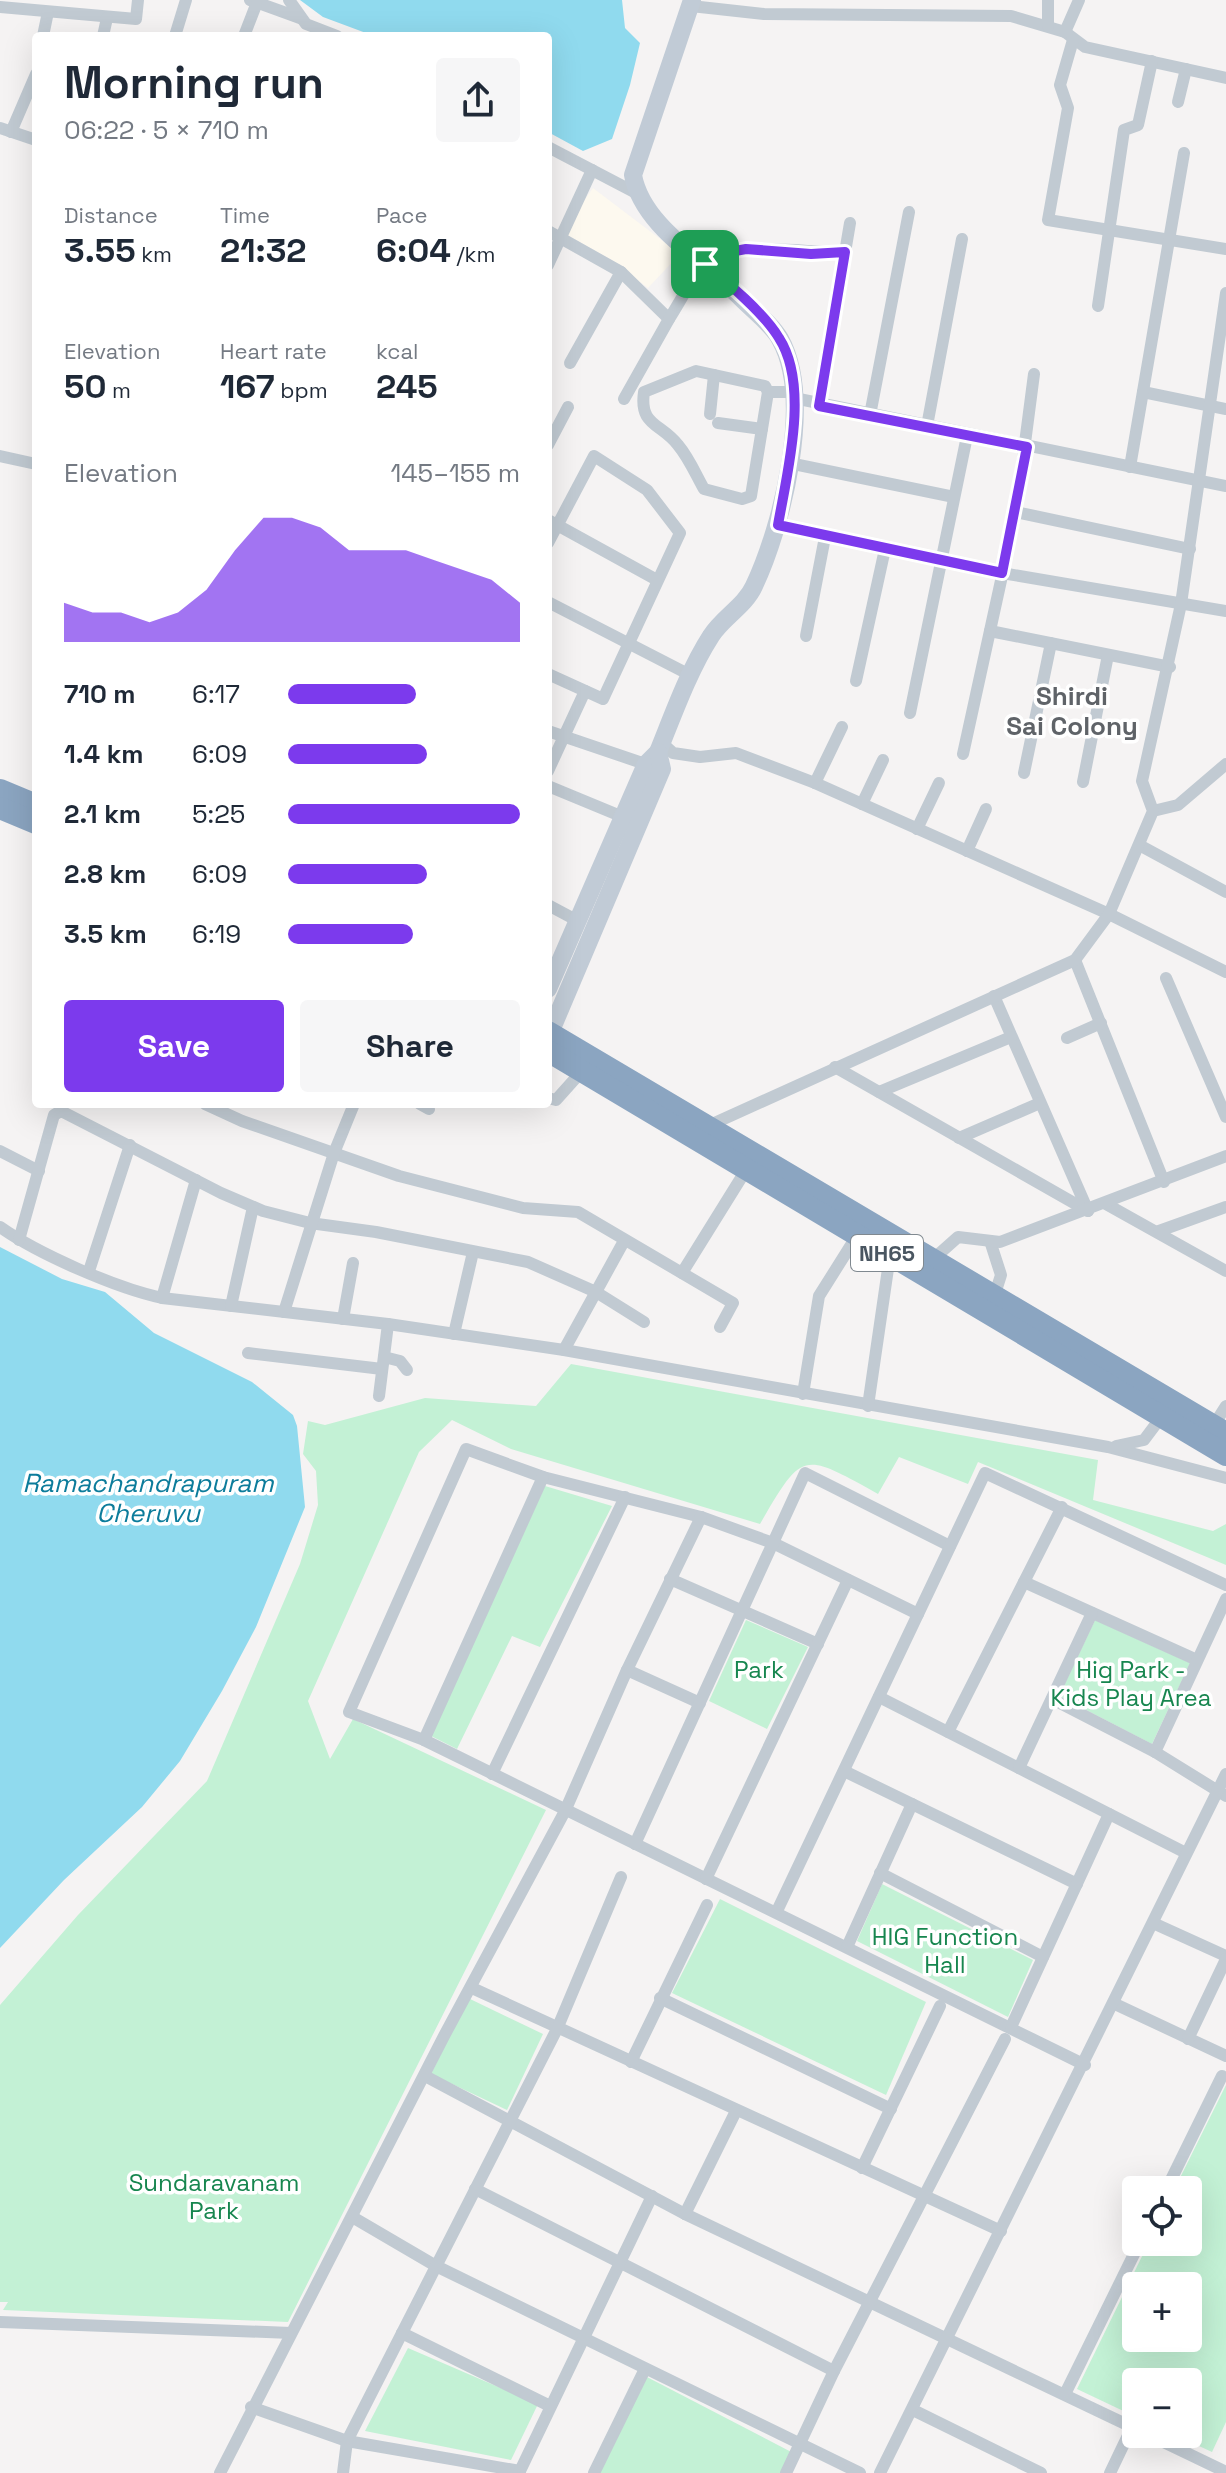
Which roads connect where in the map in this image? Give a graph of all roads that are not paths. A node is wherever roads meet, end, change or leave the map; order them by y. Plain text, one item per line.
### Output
1 (138, 0) edge
2 (186, 0) edge
3 (289, 0) edge
4 (766, 0) edge
5 (1013, 0) edge
6 (1048, 0) edge
7 (1079, 0) edge
8 (253, 2) edge
9 (692, 3) edge
10 (0, 7) edge
11 (822, 7) edge
12 (987, 7) edge
13 (48, 12) junction
14 (764, 14) junction
15 (1011, 16) junction
16 (107, 18) junction
17 (303, 26) edge
18 (1048, 26) junction
19 (44, 32) edge
20 (104, 32) edge
21 (176, 32) edge
22 (245, 32) edge
23 (323, 32) edge
24 (1069, 36) junction
25 (1152, 61) junction
26 (1186, 69) junction
27 (1226, 78) edge
28 (32, 81) edge
29 (1178, 102) dead end
30 (6, 130) edge
31 (32, 139) edge
32 (552, 149) edge
33 (1184, 153) dead end
34 (592, 170) junction
35 (636, 193) junction
36 (909, 212) dead end
37 (850, 223) dead end
38 (1108, 231) junction
39 (552, 233) edge
40 (561, 238) junction
41 (962, 239) dead end
42 (1169, 241) junction
43 (1226, 249) edge
44 (845, 252) junction
45 (552, 257) edge
46 (705, 264) junction
47 (621, 272) junction
48 (1226, 293) edge
49 (1098, 306) dead end
50 (669, 319) junction
51 (570, 363) dead end
52 (1034, 374) dead end
53 (714, 375) junction
54 (768, 392) junction
55 (1143, 392) junction
56 (794, 395) junction
57 (624, 399) dead end
58 (819, 406) junction
59 (1208, 406) junction
60 (568, 407) dead end
61 (1226, 409) edge
62 (870, 415) junction
63 (927, 426) junction
64 (762, 429) junction
65 (967, 436) junction
66 (552, 437) edge
67 (1027, 447) junction
68 (0, 456) edge
69 (32, 463) edge
70 (789, 463) junction
71 (1130, 467) junction
72 (1200, 481) junction
73 (1226, 486) edge
74 (954, 497) junction
75 (1016, 512) junction
76 (553, 523) edge
77 (778, 525) junction
78 (825, 537) junction
79 (885, 549) junction
80 (1190, 549) junction
81 (941, 561) junction
82 (1002, 573) junction
83 (657, 580) junction
84 (552, 604) edge
85 (1181, 604) junction
86 (1226, 611) edge
87 (990, 631) junction
88 (806, 636) dead end
89 (627, 643) junction
90 (1051, 643) junction
91 (1108, 655) junction
92 (1170, 667) junction
93 (552, 676) edge
94 (692, 676) junction
95 (856, 681) dead end
96 (585, 691) junction
97 (910, 713) dead end
98 (842, 727) dead end
99 (552, 732) edge
100 (564, 737) junction
101 (963, 754) dead end
102 (657, 757) junction
103 (883, 760) dead end
104 (552, 762) edge
105 (1226, 764) edge
106 (1024, 773) dead end
107 (1083, 782) dead end
108 (815, 783) junction
109 (939, 783) dead end
110 (552, 788) edge
111 (0, 790) edge
112 (32, 803) edge
113 (862, 804) junction
114 (0, 808) edge
115 (986, 809) dead end
116 (1153, 811) junction
117 (623, 817) junction
118 (32, 821) edge
119 (917, 829) junction
120 (1141, 846) junction
121 (967, 851) junction
122 (1225, 889) edge
123 (552, 907) edge
124 (1109, 914) junction
125 (578, 921) junction
126 (1075, 960) junction
127 (1226, 972) edge
128 (1166, 978) dead end
129 (552, 980) edge
130 (994, 996) junction
131 (1101, 1023) junction
132 (552, 1031) edge
133 (1011, 1037) junction
134 (1067, 1038) dead end
135 (552, 1041) edge
136 (552, 1042) edge
137 (835, 1067) junction
138 (582, 1071) junction
139 (879, 1092) junction
140 (552, 1099) edge
141 (1040, 1103) junction
142 (214, 1108) edge
143 (352, 1108) edge
144 (1226, 1117) edge
145 (708, 1126) junction
146 (959, 1138) junction
147 (130, 1145) junction
148 (0, 1151) edge
149 (334, 1153) junction
150 (1226, 1156) edge
151 (746, 1170) junction
152 (39, 1171) junction
153 (196, 1180) junction
154 (1164, 1182) junction
155 (813, 1199) junction
156 (1106, 1204) junction
157 (253, 1207) junction
158 (1226, 1207) edge
159 (1088, 1211) junction
160 (837, 1213) junction
161 (310, 1223) junction
162 (0, 1227) edge
163 (1159, 1231) junction
164 (858, 1234) junction
165 (19, 1240) junction
166 (624, 1241) junction
167 (991, 1244) junction
168 (473, 1252) junction
169 (890, 1255) junction
170 (931, 1261) junction
171 (353, 1263) dead end
172 (89, 1271) junction
173 (1226, 1271) edge
174 (682, 1273) junction
175 (596, 1292) junction
176 (994, 1297) junction
177 (162, 1298) junction
178 (231, 1306) junction
179 (284, 1312) junction
180 (343, 1319) junction
181 (644, 1322) dead end
182 (388, 1324) junction
183 (720, 1327) dead end
184 (454, 1334) junction
185 (564, 1350) junction
186 (248, 1353) dead end
187 (383, 1363) junction
188 (407, 1370) dead end
189 (803, 1394) junction
190 (379, 1396) dead end
191 (868, 1406) junction
192 (1226, 1406) edge
193 (1162, 1416) junction
194 (1220, 1429) edge
195 (1108, 1447) junction
196 (1226, 1455) edge
197 (543, 1477) junction
198 (1226, 1478) edge
199 (625, 1497) junction
200 (1062, 1507) junction
201 (701, 1517) junction
202 (773, 1543) junction
203 (950, 1546) junction
204 (670, 1579) junction
205 (848, 1580) junction
206 (1024, 1582) junction
207 (1226, 1585) edge
208 (1226, 1599) edge
209 (743, 1611) junction
210 (1092, 1613) junction
211 (918, 1614) junction
212 (818, 1644) junction
213 (1197, 1660) junction
214 (627, 1670) junction
215 (879, 1697) junction
216 (1052, 1699) junction
217 (700, 1703) junction
218 (948, 1732) junction
219 (424, 1740) junction
220 (1155, 1752) junction
221 (1019, 1768) junction
222 (846, 1772) junction
223 (492, 1774) junction
224 (1226, 1774) edge
225 (1222, 1793) edge
226 (912, 1804) junction
227 (565, 1811) junction
228 (1109, 1814) junction
229 (635, 1844) junction
230 (1186, 1853) junction
231 (880, 1873) junction
232 (621, 1877) dead end
233 (706, 1879) junction
234 (1077, 1884) junction
235 (707, 1905) dead end
236 (777, 1911) junction
237 (1153, 1923) junction
238 (847, 1947) junction
239 (1043, 1957) junction
240 (1226, 1958) edge
241 (472, 1988) junction
242 (660, 1998) junction
243 (1115, 2004) junction
244 (940, 2006) dead end
245 (557, 2029) junction
246 (1008, 2033) junction
247 (1188, 2039) junction
248 (1226, 2056) edge
249 (631, 2062) junction
250 (1085, 2065) junction
251 (425, 2076) junction
252 (1222, 2076) dead end
253 (891, 2109) junction
254 (736, 2111) junction
255 (510, 2121) junction
256 (862, 2168) junction
257 (1173, 2176) edge
258 (475, 2189) junction
259 (652, 2196) junction
260 (923, 2198) junction
261 (685, 2214) junction
262 (354, 2218) junction
263 (1001, 2231) junction
264 (1133, 2256) edge
265 (618, 2261) junction
266 (436, 2266) junction
267 (870, 2301) junction
268 (0, 2322) edge
269 (291, 2333) junction
270 (402, 2333) junction
271 (582, 2338) junction
272 (949, 2338) junction
273 (645, 2369) junction
274 (834, 2371) junction
275 (1065, 2394) junction
276 (550, 2406) junction
277 (251, 2407) junction
278 (913, 2410) junction
279 (1122, 2422) edge
280 (347, 2441) junction
281 (799, 2444) junction
282 (1123, 2448) edge
283 (1176, 2448) edge
284 (520, 2472) edge
285 (1226, 2472) edge
286 (220, 2473) edge
287 (343, 2473) edge
288 (594, 2473) edge
289 (786, 2473) edge
290 (860, 2473) edge
291 (880, 2473) edge
292 (1041, 2473) edge
293 (1110, 2473) edge

1 - 16 street
2 - 21 street
3 - 17 street
4 - 14 street
5 - 15 street
6 - 18 street
7 - 24 street
8 - 17 street
8 - 22 street
9 - 14 street
9 - 35 main road
10 - 13 street
11 - 12 street
11 - 14 street
12 - 15 street
13 - 16 street
13 - 19 street
15 - 18 street
16 - 20 street
17 - 23 street
18 - 24 street
24 - 25 street
24 - 38 street
25 - 26 street
25 - 38 street
26 - 27 street
26 - 29 street
28 - 30 street
30 - 31 street
32 - 34 street
33 - 42 street
34 - 35 street
34 - 40 street
35 - 46 main road
36 - 62 street
37 - 44 street
38 - 42 street
38 - 49 street
39 - 40 street
40 - 45 street
40 - 47 street
41 - 63 street
42 - 43 street
42 - 55 street
44 - 46 street
44 - 58 street
46 - 50 street
46 - 56 main road
47 - 50 street
47 - 51 street
48 - 59 street
50 - 57 street
52 - 67 street
53 - 54 street
53 - 64 street
53 - 64 street
54 - 56 street
54 - 64 street
55 - 59 street
55 - 71 street
56 - 58 street
56 - 70 main road
58 - 62 street
59 - 61 street
59 - 72 street
60 - 66 street
62 - 63 street
63 - 65 street
65 - 67 street
65 - 74 street
67 - 71 street
67 - 75 street
68 - 69 street
70 - 74 street
70 - 77 main road
71 - 72 street
72 - 73 street
72 - 80 street
74 - 81 street
75 - 80 street
75 - 82 street
76 - 83 street
76 - 83 street
77 - 78 street
77 - 94 main road
78 - 79 street
78 - 88 street
79 - 81 street
79 - 95 street
80 - 85 street
81 - 82 street
81 - 97 street
82 - 85 street
82 - 87 street
83 - 89 street
84 - 89 street
85 - 86 street
85 - 92 street
87 - 90 street
87 - 101 street
89 - 94 street
89 - 96 street
90 - 91 street
90 - 106 street
91 - 92 street
91 - 107 street
92 - 116 street
93 - 96 street
94 - 102 main road
96 - 100 street
98 - 108 street
99 - 100 street
100 - 102 street
100 - 104 street
102 - 108 street
102 - 117 main road
102 - 132 main road
103 - 113 street
105 - 116 street
108 - 113 street
109 - 119 street
110 - 117 street
111 - 112 highway
113 - 119 street
114 - 118 highway
115 - 121 street
116 - 120 street
117 - 125 main road
119 - 121 street
120 - 122 street
120 - 124 street
121 - 124 street
123 - 125 street
124 - 126 street
124 - 127 street
125 - 129 main road
126 - 130 street
126 - 131 street
128 - 144 street
130 - 133 street
130 - 137 street
131 - 134 street
131 - 154 street
133 - 139 street
133 - 141 street
135 - 145 highway, NH65
136 - 138 highway, NH65
137 - 139 street
137 - 145 street
138 - 140 street
138 - 151 highway, NH65
139 - 146 street
141 - 146 street
141 - 159 street
142 - 149 street
143 - 149 street
145 - 155 highway, NH65
146 - 159 street
147 - 152 street
147 - 153 street
147 - 172 street
148 - 152 street
149 - 161 street
149 - 166 street
150 - 154 street
151 - 155 highway, NH65
151 - 174 street
152 - 165 street
153 - 157 street
153 - 177 street
154 - 156 street
155 - 160 highway, NH65
156 - 159 street
156 - 163 street
157 - 161 street
157 - 178 street
158 - 163 street
159 - 167 street
160 - 164 highway, NH65
160 - 170 highway, NH65
161 - 168 street
161 - 179 street
162 - 165 street
163 - 173 street
164 - 169 highway, NH65
164 - 189 street
165 - 172 street
166 - 174 street
166 - 175 street
167 - 170 street
167 - 176 street
168 - 175 street
168 - 184 street
169 - 191 street
169 - 193 highway, NH65
170 - 176 highway, NH65
171 - 180 street
172 - 177 street
174 - 183 street
175 - 181 street
175 - 185 street
176 - 194 highway, NH65
177 - 178 street
178 - 179 street
179 - 180 street
180 - 182 street
182 - 184 street
182 - 187 street
184 - 185 street
185 - 189 street
186 - 187 street
187 - 188 street
187 - 190 street
189 - 191 street
191 - 195 street
192 - 194 street
193 - 195 street
193 - 196 highway, NH65
195 - 198 street
197 - 199 street
197 - 219 street
197 - 219 street
199 - 201 street
199 - 223 street
200 - 203 street
200 - 206 street
200 - 207 street
201 - 202 street
201 - 204 street
202 - 203 street
202 - 205 street
202 - 209 street
203 - 211 street
204 - 209 street
204 - 214 street
205 - 211 street
205 - 212 street
206 - 210 street
206 - 218 street
208 - 213 street
209 - 212 street
209 - 217 street
210 - 213 street
210 - 216 street
211 - 215 street
212 - 233 street
213 - 220 street
214 - 217 street
214 - 227 street
215 - 218 street
215 - 222 street
216 - 220 street
216 - 221 street
217 - 229 street
218 - 221 street
219 - 223 street
220 - 225 street
221 - 228 street
222 - 226 street
222 - 236 street
223 - 227 street
224 - 225 street
225 - 230 street
226 - 231 street
226 - 234 street
227 - 229 street
227 - 241 street
228 - 230 street
228 - 234 street
229 - 233 street
230 - 237 street
231 - 238 street
231 - 239 street
232 - 245 street
233 - 236 street
234 - 239 street
235 - 242 street
236 - 238 street
237 - 240 street
237 - 243 street
238 - 246 street
239 - 246 street
240 - 247 street
241 - 245 street
241 - 251 street
242 - 249 street
242 - 253 street
243 - 247 street
243 - 250 street
244 - 253 street
245 - 249 street
245 - 255 street
246 - 250 street
246 - 260 street
247 - 248 street
249 - 254 street
250 - 263 street
251 - 255 street
251 - 262 street
252 - 257 street
253 - 256 street
254 - 256 street
254 - 261 street
255 - 258 street
255 - 259 street
256 - 260 street
258 - 265 street
258 - 266 street
259 - 261 street
259 - 265 street
260 - 263 street
260 - 267 street
261 - 267 street
262 - 266 street
262 - 269 street
263 - 272 street
264 - 275 street
265 - 271 street
265 - 274 street
266 - 270 street
266 - 271 street
267 - 272 street
267 - 274 street
268 - 269 street
269 - 277 street
270 - 276 street
270 - 280 street
271 - 273 street
271 - 276 street
272 - 275 street
272 - 278 street
273 - 281 street
273 - 288 street
274 - 281 street
275 - 279 street
276 - 284 street
277 - 280 street
277 - 286 street
278 - 291 street
278 - 292 street
280 - 284 street
280 - 287 street
281 - 289 street
281 - 290 street
282 - 293 street
283 - 285 street

